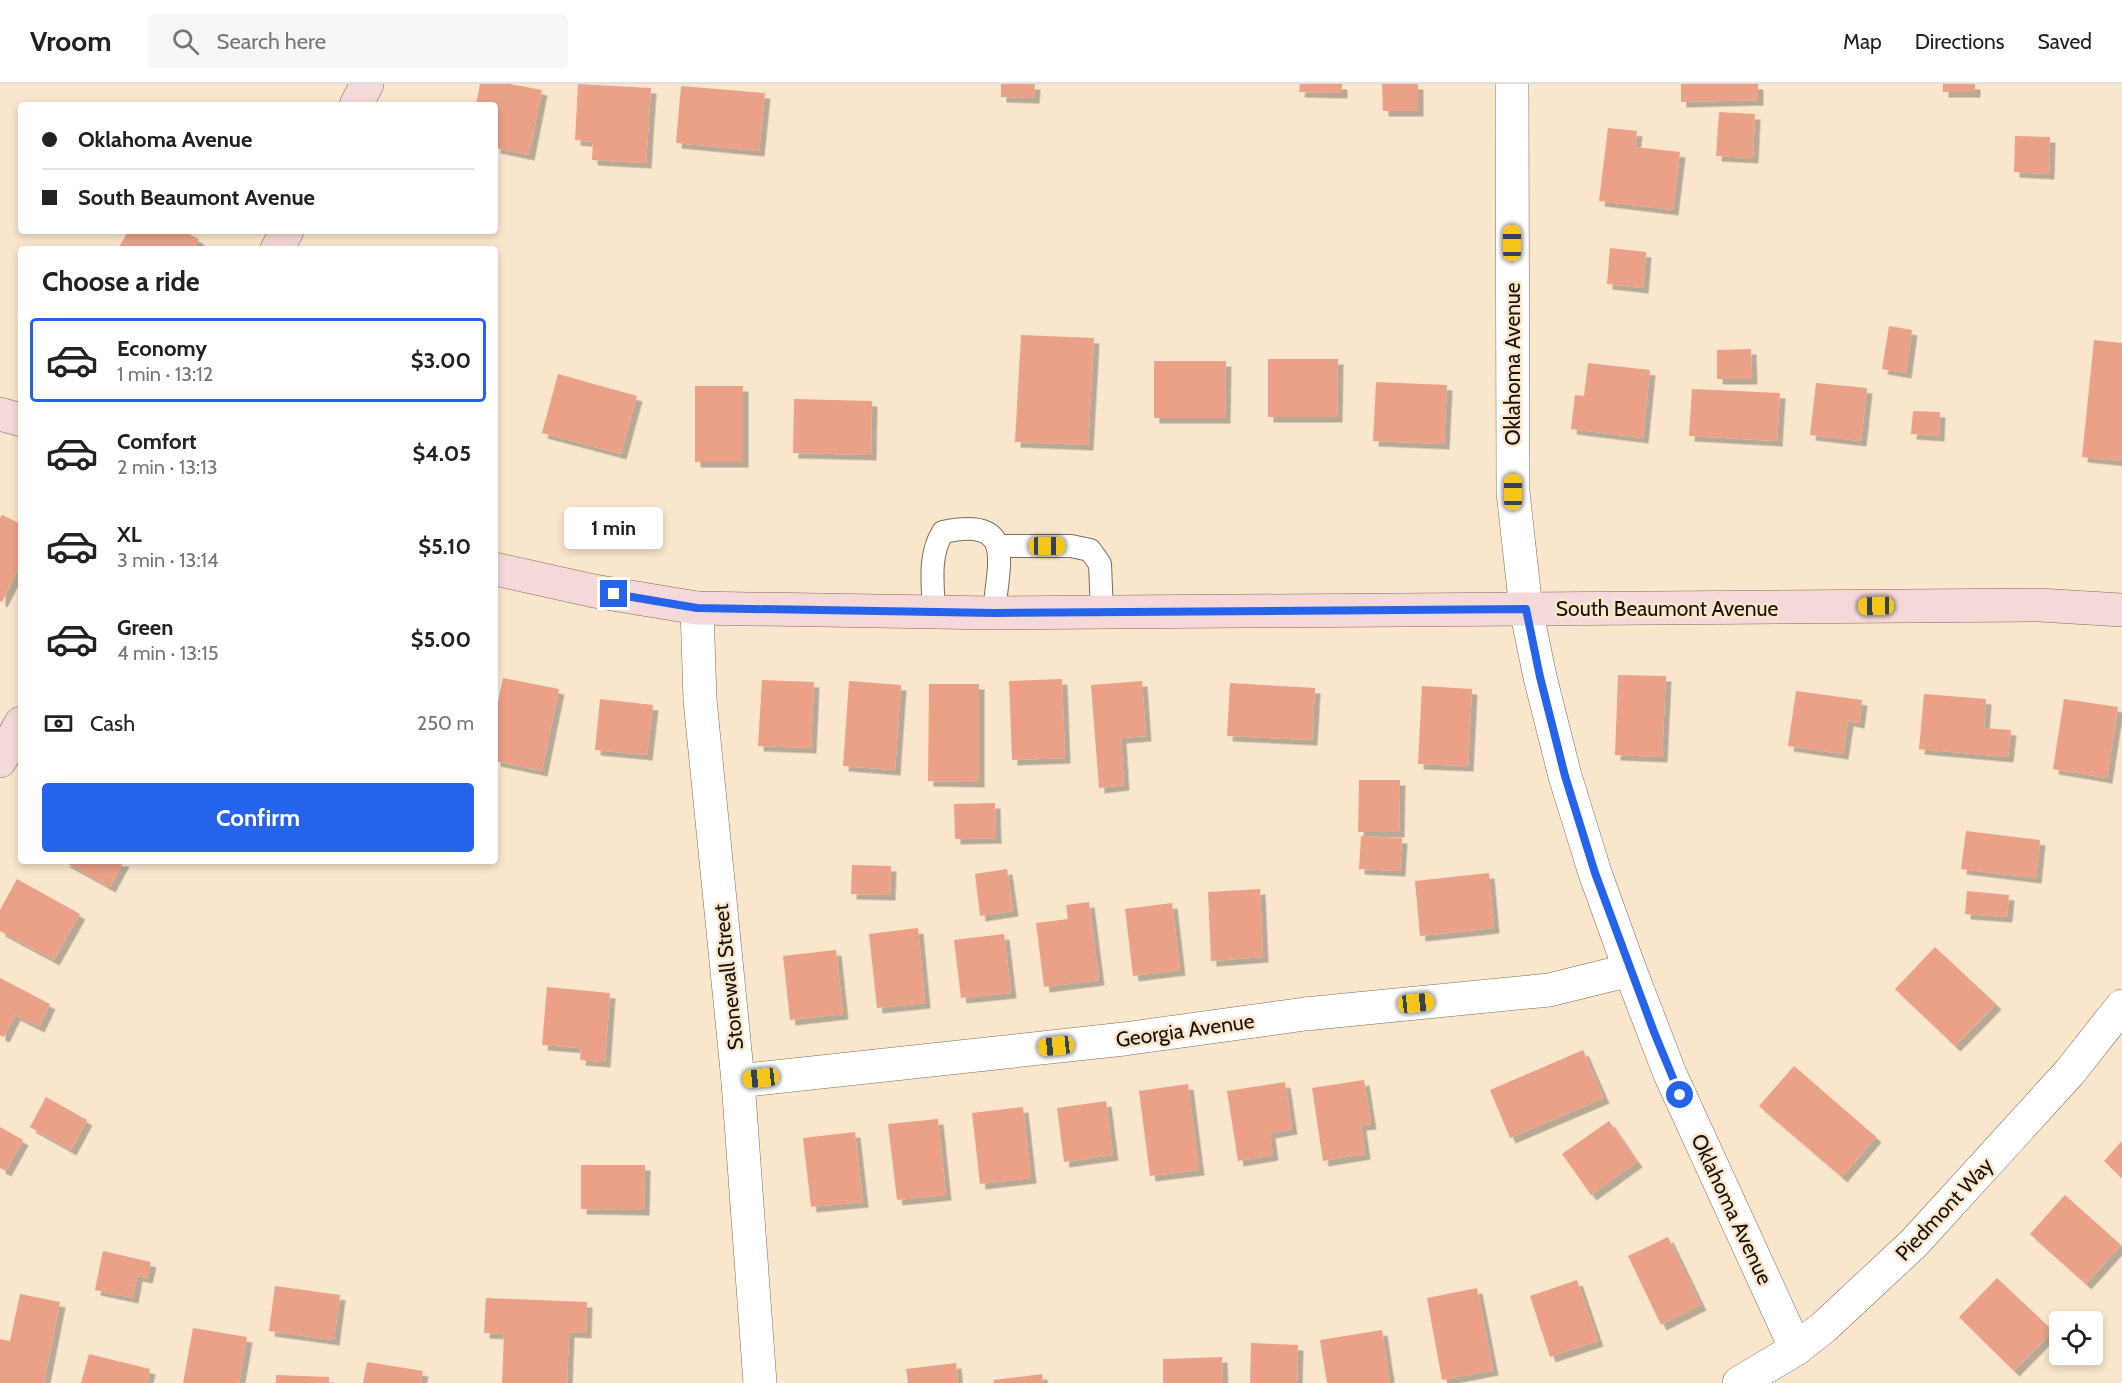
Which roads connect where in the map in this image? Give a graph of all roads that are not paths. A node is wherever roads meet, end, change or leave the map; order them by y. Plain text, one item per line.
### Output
1 (367, 84) edge
2 (1512, 84) edge
3 (358, 102) edge
4 (0, 414) edge
5 (18, 419) edge
6 (999, 546) junction
7 (498, 571) edge
8 (697, 608) junction
9 (1526, 609) junction
10 (2122, 610) edge
11 (934, 612) junction
12 (1102, 612) junction
13 (994, 613) junction
14 (18, 728) edge
15 (0, 761) edge
16 (1630, 970) junction
17 (2122, 1006) edge
18 (738, 1081) junction
19 (1796, 1349) junction
20 (760, 1383) edge
21 (1739, 1383) edge

1 - 3 street
2 - 9 street, Oklahoma Avenue
4 - 5 street
6 - 11 lane
6 - 12 lane
6 - 13 lane
7 - 8 street, South Beaumont Avenue
8 - 11 street, South Beaumont Avenue
8 - 18 street, Stonewall Street
9 - 10 street, South Beaumont Avenue
9 - 12 street, South Beaumont Avenue
9 - 16 street, Oklahoma Avenue
11 - 13 street, South Beaumont Avenue
12 - 13 street, South Beaumont Avenue
14 - 15 street
16 - 18 street, Georgia Avenue
16 - 19 street, Oklahoma Avenue
17 - 19 street, Piedmont Way
18 - 20 street, Stonewall Street
19 - 21 street, Piedmont Way

